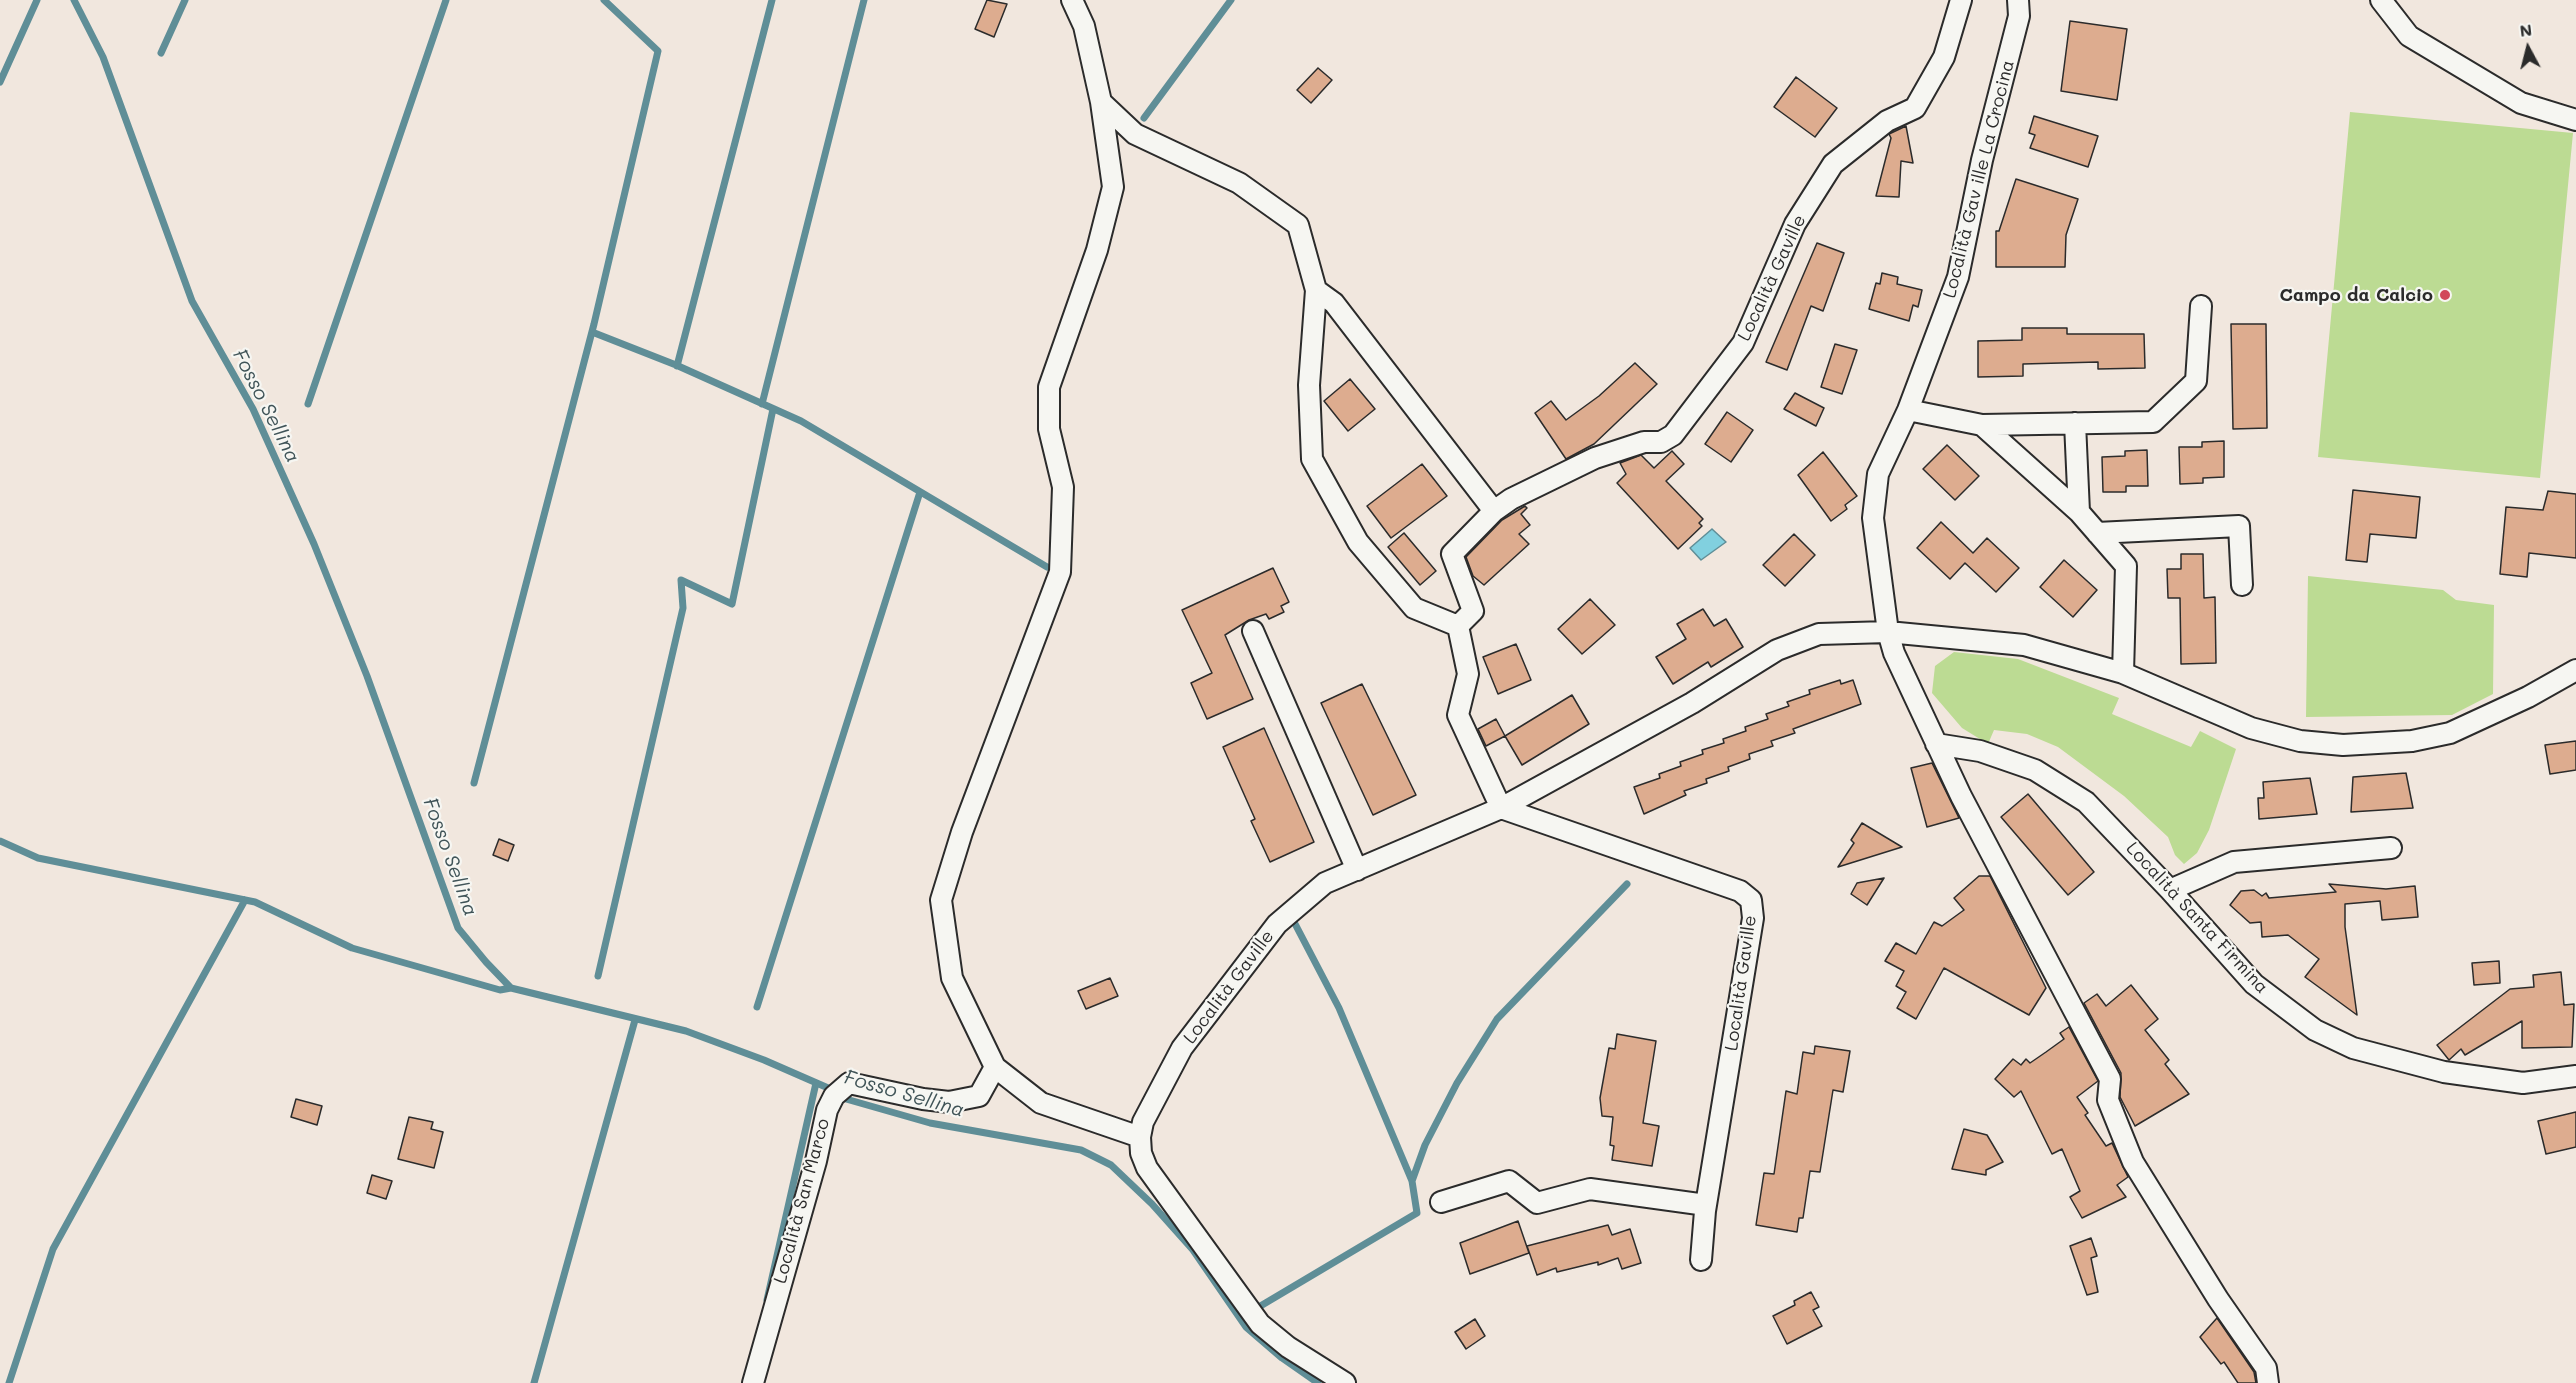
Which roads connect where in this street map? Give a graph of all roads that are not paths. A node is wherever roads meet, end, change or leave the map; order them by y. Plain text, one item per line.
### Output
1 (1072, 0) edge
2 (1961, 0) edge
3 (2018, 0) edge
4 (2381, 0) edge
5 (1101, 102) junction
6 (2576, 120) edge
7 (1316, 290) junction
8 (2200, 306) dead end
9 (1908, 410) junction
10 (2075, 423) junction
11 (1982, 425) junction
12 (1494, 511) junction
13 (2079, 512) junction
14 (2097, 533) junction
15 (2242, 585) dead end
16 (1458, 626) junction
17 (1253, 631) dead end
18 (1888, 632) junction
19 (2576, 670) edge
20 (2123, 673) junction
21 (1936, 744) junction
22 (1501, 808) junction
23 (2391, 848) dead end
24 (1357, 870) junction
25 (2170, 890) junction
26 (995, 1067) junction
27 (2576, 1076) edge
28 (1140, 1137) junction
29 (1441, 1202) dead end
30 (1706, 1205) junction
31 (1701, 1260) dead end
32 (753, 1383) edge
33 (1345, 1383) edge
34 (2268, 1383) edge

1 - 5 street
2 - 12 street, Località Gaville
3 - 9 street, Località Gav ille La Crocina
4 - 6 street
5 - 7 street
5 - 26 street
7 - 12 street
7 - 16 street
8 - 10 street
9 - 11 street
9 - 18 street, Località Gav ille La Crocina
10 - 11 street
10 - 13 street
11 - 13 street
12 - 16 street, Località Gaville
13 - 14 street
14 - 15 street
14 - 20 street
16 - 22 street
17 - 24 street
18 - 20 street
18 - 21 street, Località Gav ille La Crocina
18 - 22 street, Località Gaville
19 - 20 street
21 - 25 street, Località Santa Firmina
21 - 34 street, Località Gav ille La Crocina
22 - 24 street, Località Gaville
22 - 30 street, Località Gaville
23 - 25 street
24 - 28 street, Località Gaville
25 - 27 street, Località Santa Firmina
26 - 28 street
26 - 32 street, Località San Marco
28 - 33 street
29 - 30 street
30 - 31 street, Località Gaville

